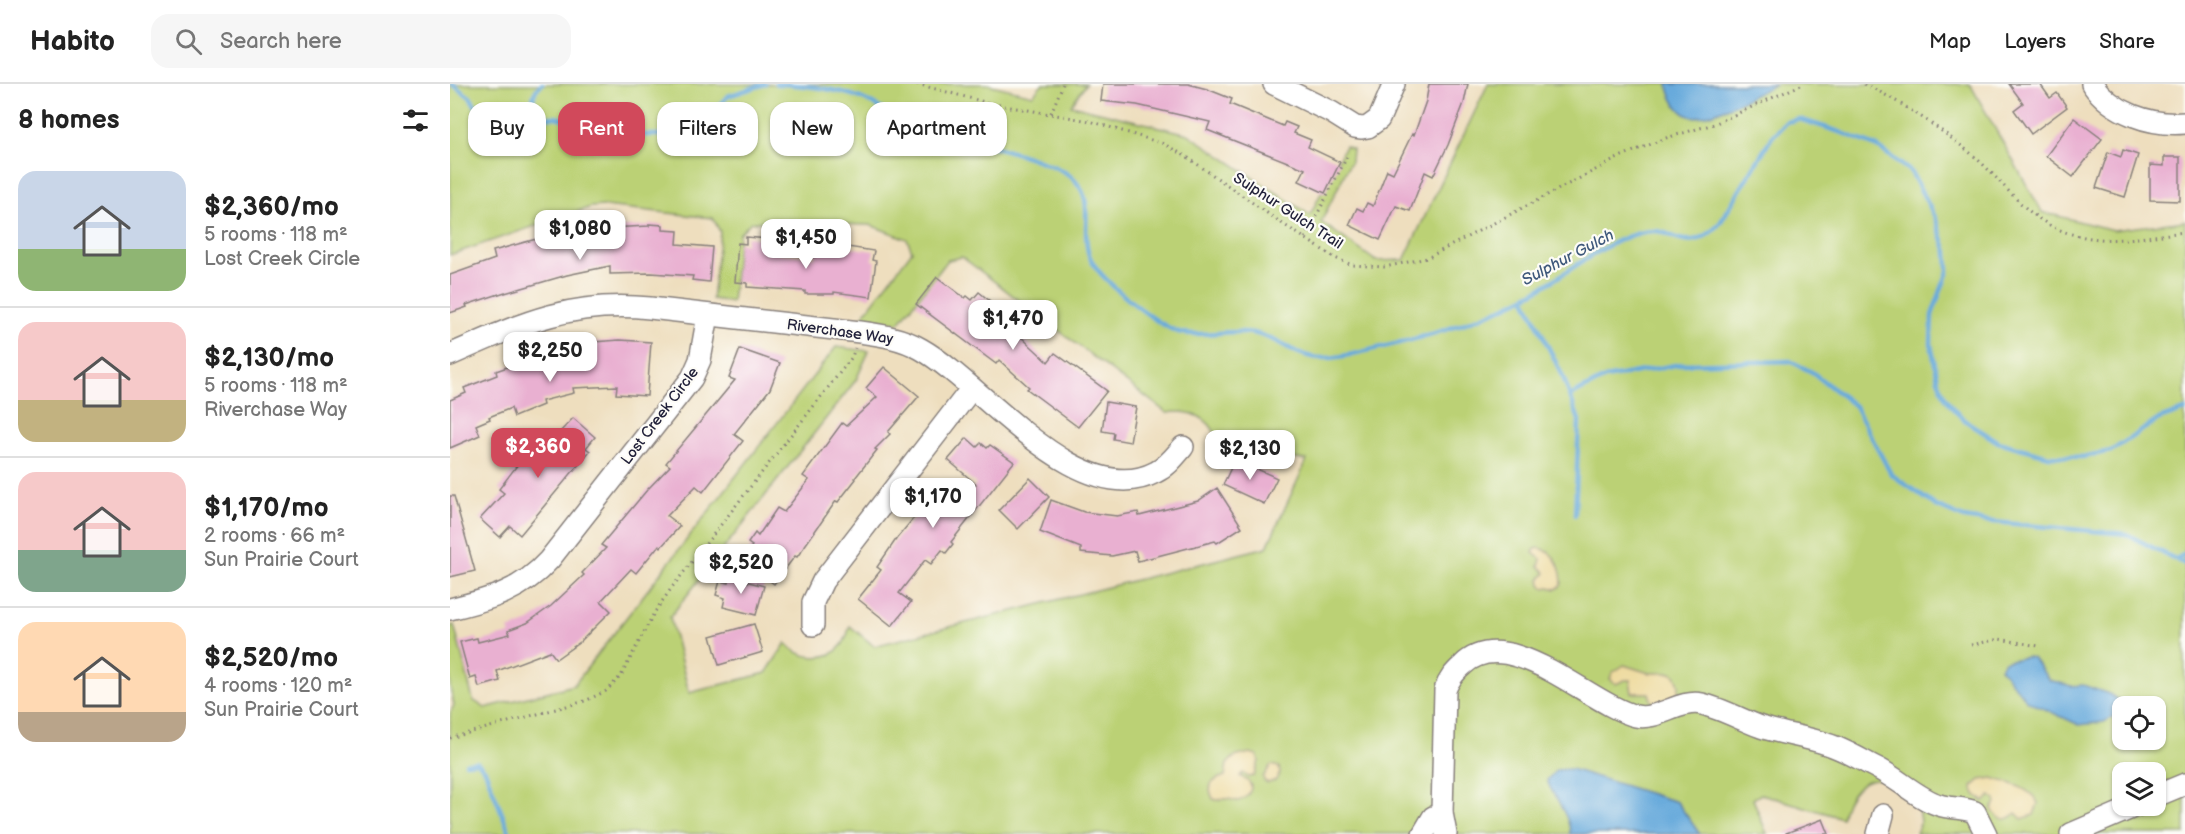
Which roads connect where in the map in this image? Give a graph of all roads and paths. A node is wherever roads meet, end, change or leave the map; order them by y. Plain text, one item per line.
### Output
1 (917, 84) edge
2 (1063, 84) edge
3 (1274, 84) edge
4 (1394, 84) edge
5 (1803, 84) edge
6 (1864, 84) edge
7 (2092, 84) edge
8 (1052, 113) junction
9 (2185, 123) edge
10 (1347, 157) dead end
11 (2185, 232) edge
12 (1305, 238) junction
13 (708, 315) junction
14 (855, 347) dead end
15 (450, 355) edge
16 (972, 388) junction
17 (1183, 447) dead end
18 (450, 609) edge
19 (813, 625) dead end
20 (1971, 645) dead end
21 (2039, 646) dead end
22 (450, 738) edge
23 (2185, 784) edge
24 (2166, 792) edge
25 (1442, 813) junction
26 (2113, 816) edge
27 (1423, 834) edge
28 (1446, 834) edge
29 (1986, 834) edge
30 (2071, 834) edge

1 - 8 path, Sulphur Gulch Trail
2 - 8 path
3 - 4 street
5 - 12 path, Sulphur Gulch Trail
6 - 11 path
7 - 9 street
8 - 12 path, Sulphur Gulch Trail
10 - 12 path
13 - 15 street, Riverchase Way
13 - 16 street, Riverchase Way
13 - 18 street, Lost Creek Circle
14 - 22 path
16 - 17 street, Riverchase Way
16 - 19 street
20 - 21 path
23 - 24 street
25 - 27 street
25 - 28 street
25 - 29 street
26 - 30 street

